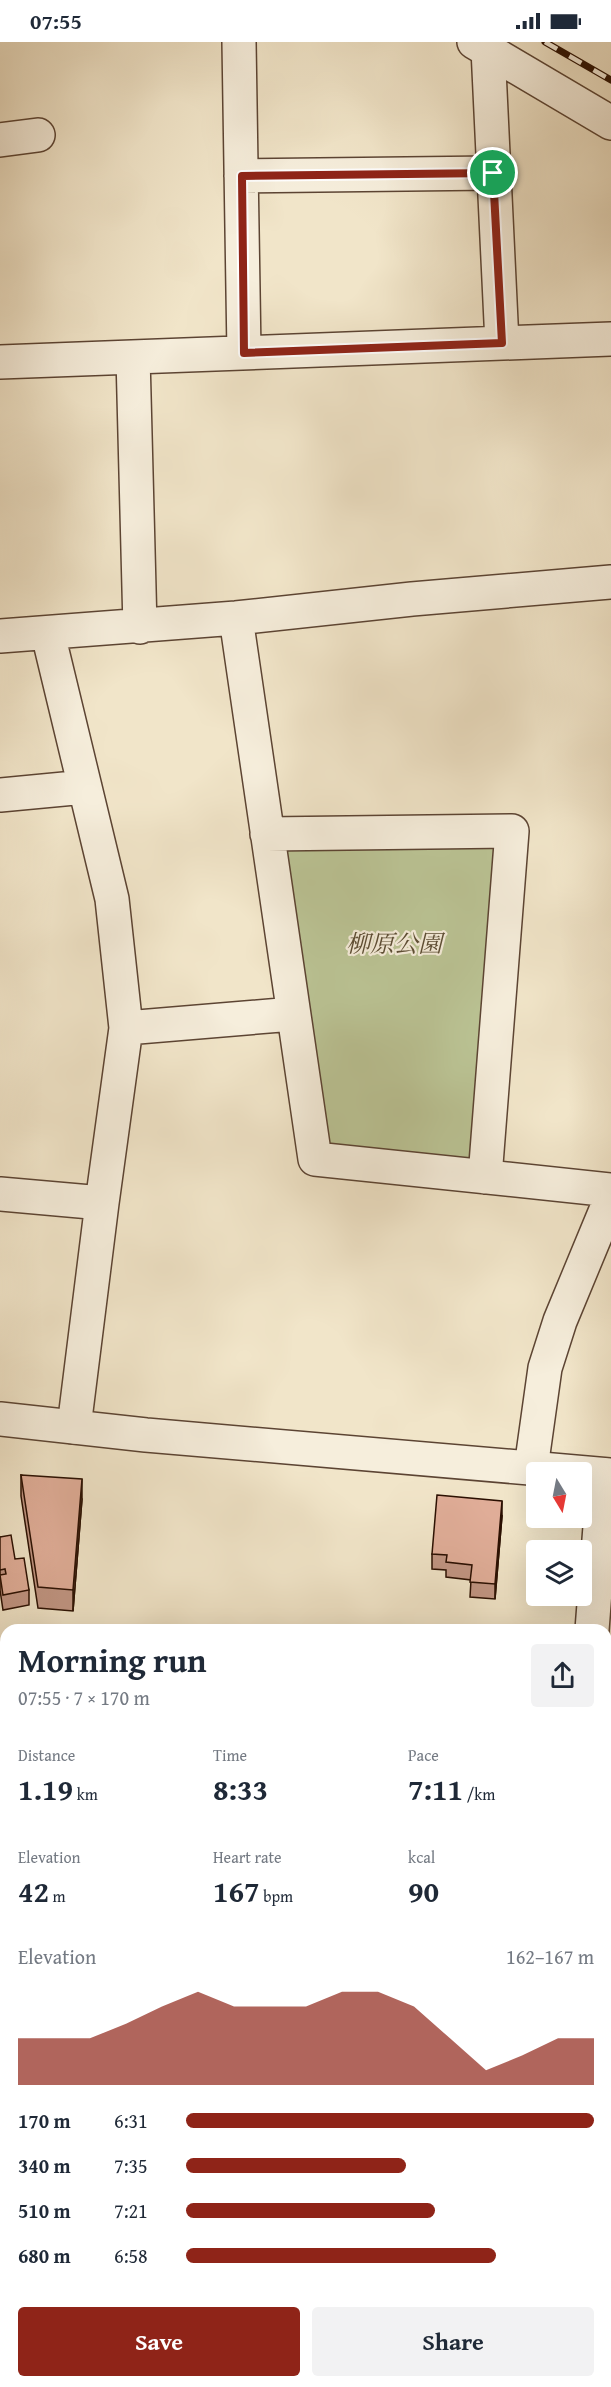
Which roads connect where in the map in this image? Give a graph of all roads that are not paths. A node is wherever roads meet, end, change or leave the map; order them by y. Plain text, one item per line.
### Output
1 (239, 42) edge
2 (481, 46) edge
3 (611, 123) edge
4 (38, 135) dead end
5 (0, 140) edge
6 (493, 173) junction
7 (242, 176) junction
8 (611, 339) edge
9 (502, 343) junction
10 (244, 353) junction
11 (133, 357) junction
12 (0, 362) edge
13 (611, 582) edge
14 (236, 618) junction
15 (140, 627) junction
16 (48, 634) junction
17 (0, 636) edge
18 (85, 787) junction
19 (0, 795) edge
20 (267, 834) junction
21 (293, 1014) junction
22 (126, 1028) junction
23 (485, 1177) junction
24 (611, 1190) edge
25 (0, 1194) edge
26 (611, 1198) edge
27 (102, 1203) junction
28 (0, 1419) edge
29 (74, 1428) junction
30 (532, 1462) edge
31 (526, 1468) edge
32 (592, 1474) edge
33 (608, 1475) edge
34 (593, 1624) edge

1 - 7 street
2 - 3 street
2 - 6 street
4 - 5 street
6 - 7 street
6 - 9 street
7 - 10 street
8 - 9 street
9 - 10 street
10 - 11 street
11 - 12 street
11 - 15 street
13 - 14 street
14 - 15 street
14 - 20 street
15 - 16 street
16 - 17 street
16 - 18 street
18 - 19 street
18 - 22 street
20 - 21 street
20 - 23 street
21 - 22 street
21 - 23 street
22 - 27 street
23 - 24 street
25 - 27 street
26 - 30 street
27 - 29 street
28 - 29 street
29 - 31 street
32 - 33 street
33 - 34 street

